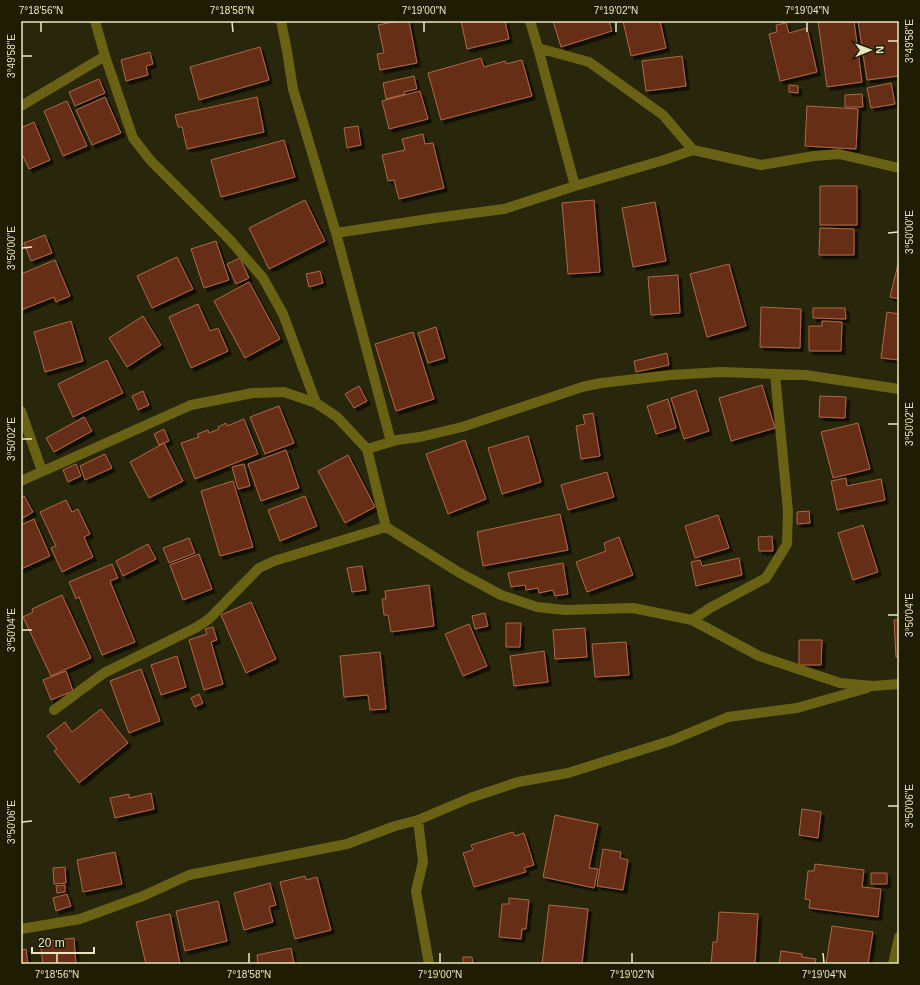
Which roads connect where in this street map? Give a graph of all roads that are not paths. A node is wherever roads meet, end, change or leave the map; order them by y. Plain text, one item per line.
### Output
1 (95, 21) edge
2 (281, 21) edge
3 (530, 21) edge
4 (538, 48) junction
5 (105, 56) junction
6 (21, 106) edge
7 (693, 150) junction
8 (899, 168) edge
9 (575, 186) junction
10 (336, 233) junction
11 (775, 374) junction
12 (899, 389) edge
13 (316, 402) junction
14 (21, 411) edge
15 (391, 442) junction
16 (367, 449) junction
17 (42, 471) junction
18 (21, 481) edge
19 (386, 527) junction
20 (692, 620) junction
21 (899, 684) edge
22 (873, 686) junction
23 (54, 710) dead end
24 (418, 820) junction
25 (21, 929) edge
26 (899, 937) edge
27 (430, 964) edge
28 (893, 964) edge

1 - 5 street
2 - 10 street
3 - 4 street
4 - 7 street
4 - 9 street
5 - 6 street
5 - 13 street
7 - 8 street
7 - 9 street
9 - 10 street
10 - 15 street
11 - 12 street
11 - 15 street
11 - 20 street
13 - 16 street
13 - 17 street
14 - 17 street
15 - 16 street
16 - 19 street
17 - 18 street
19 - 20 street
19 - 23 street
20 - 22 street
21 - 22 street
22 - 24 street
24 - 25 street
24 - 27 street
26 - 28 street

